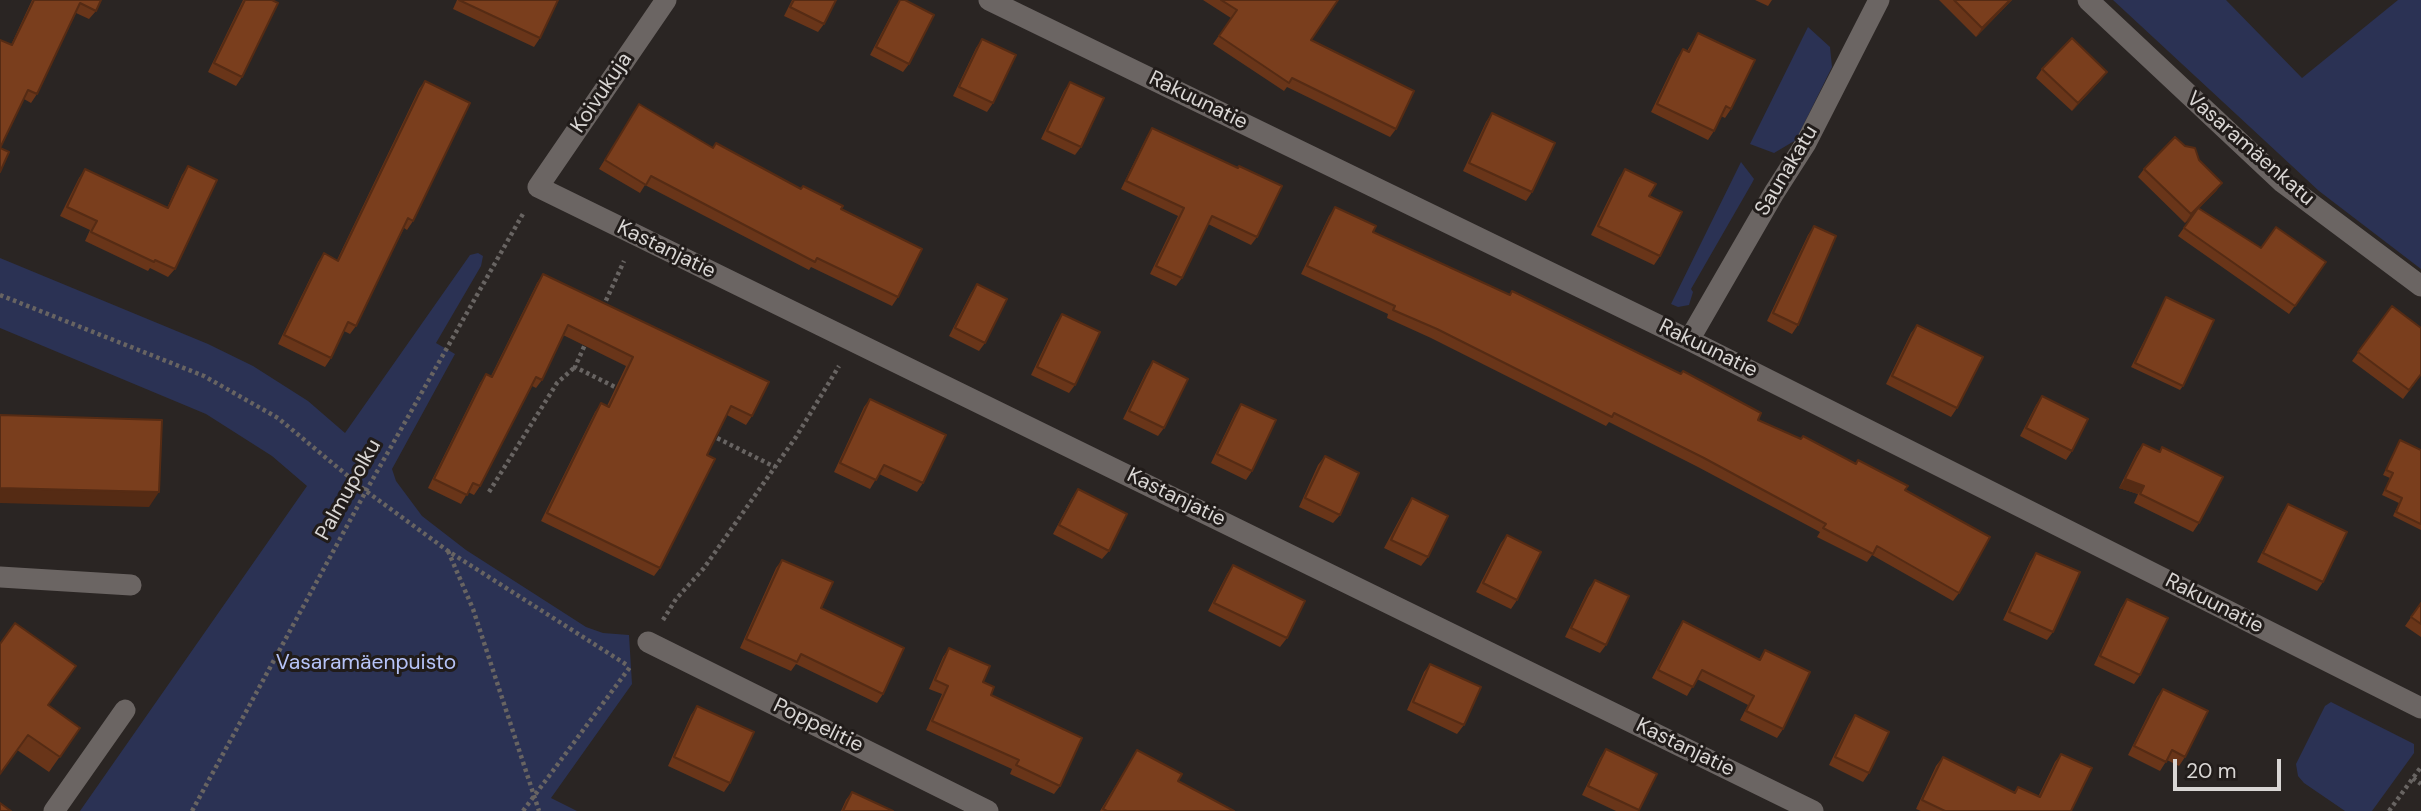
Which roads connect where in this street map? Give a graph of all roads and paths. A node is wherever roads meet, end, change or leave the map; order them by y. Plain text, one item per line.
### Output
1 (666, 0) edge
2 (989, 0) edge
3 (1879, 0) edge
4 (2088, 0) edge
5 (538, 187) junction
6 (636, 235) junction
7 (2421, 286) edge
8 (0, 295) edge
9 (597, 319) edge
10 (592, 331) edge
11 (853, 340) junction
12 (1689, 340) junction
13 (575, 367) junction
14 (622, 391) edge
15 (704, 432) edge
16 (775, 467) junction
17 (366, 491) junction
18 (489, 492) edge
19 (447, 551) junction
20 (0, 577) edge
21 (131, 585) dead end
22 (648, 642) junction
23 (630, 667) junction
24 (2421, 708) edge
25 (125, 710) dead end
26 (2421, 767) edge
27 (2413, 778) junction
28 (2421, 784) edge
29 (534, 796) junction
30 (54, 811) edge
31 (192, 811) edge
32 (523, 811) edge
33 (539, 811) edge
34 (988, 811) edge
35 (1813, 811) edge
36 (2389, 811) edge

1 - 5 street, Koivukuja
2 - 12 street, Rakuunatie
3 - 12 street, Saunakatu
4 - 7 street, Vasaramäenkatu
5 - 6 street, Kastanjatie
5 - 17 path, Palmupolku
6 - 9 path
6 - 11 street, Kastanjatie
8 - 17 path
10 - 13 path
11 - 16 path
11 - 35 street, Kastanjatie
12 - 24 street, Rakuunatie
13 - 14 path
13 - 18 path
15 - 16 path
16 - 22 path
17 - 19 path
17 - 31 path, Palmupolku
19 - 23 path
19 - 29 path
20 - 21 street
22 - 23 path
22 - 34 street, Poppelitie
23 - 29 path
25 - 30 street
26 - 27 path
27 - 28 path
27 - 36 path
29 - 32 path
29 - 33 path

